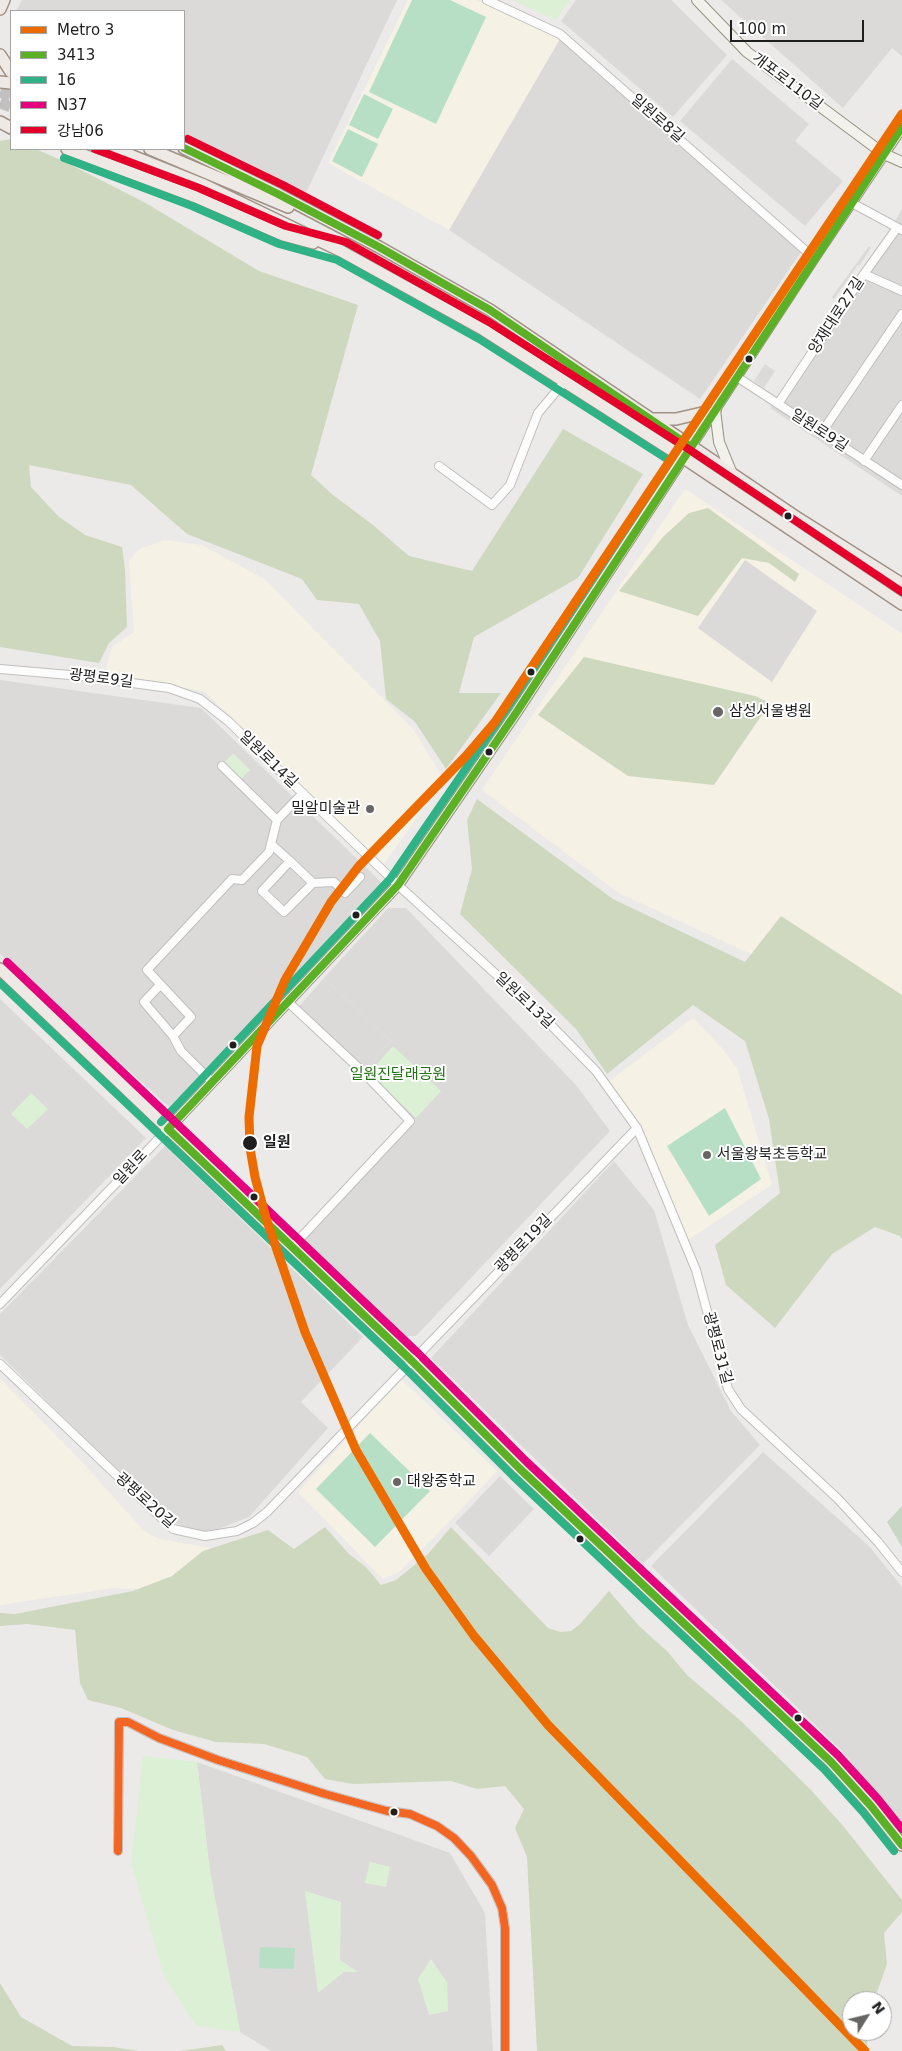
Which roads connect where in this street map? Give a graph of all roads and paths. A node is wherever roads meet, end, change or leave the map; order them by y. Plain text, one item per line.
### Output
1 (4, 0) edge
2 (487, 0) edge
3 (697, 0) edge
4 (0, 9) edge
5 (0, 55) edge
6 (10, 70) edge
7 (902, 127) edge
8 (185, 148) edge
9 (70, 150) edge
10 (117, 150) edge
11 (153, 150) edge
12 (884, 154) junction
13 (902, 162) edge
14 (852, 203) junction
15 (900, 229) edge
16 (379, 247) junction
17 (341, 251) junction
18 (814, 258) junction
19 (864, 274) junction
20 (902, 291) edge
21 (902, 314) edge
22 (737, 377) junction
23 (565, 382) junction
24 (778, 404) junction
25 (902, 405) edge
26 (715, 410) junction
27 (649, 418) junction
28 (822, 432) junction
29 (691, 447) junction
30 (684, 458) junction
31 (864, 461) junction
32 (439, 466) dead end
33 (732, 474) junction
34 (902, 485) edge
35 (902, 584) edge
36 (902, 604) edge
37 (0, 669) edge
38 (200, 699) joint
39 (222, 766) dead end
40 (302, 793) junction
41 (277, 820) junction
42 (271, 844) junction
43 (290, 862) junction
44 (360, 877) dead end
45 (313, 883) junction
46 (398, 885) junction
47 (0, 969) edge
48 (160, 985) junction
49 (288, 1002) junction
50 (174, 1036) junction
51 (212, 1082) junction
52 (636, 1128) junction
53 (168, 1129) junction
54 (292, 1247) junction
55 (0, 1304) edge
56 (412, 1361) junction
57 (0, 1364) edge
58 (902, 1572) edge
59 (902, 1845) edge
60 (118, 1851) dead end
61 (505, 2051) edge

1 - 4 main road
2 - 18 street, 일원로8길
3 - 12 street, 개포로110길
5 - 6 main road
7 - 12 street, 일원로
8 - 16 main road
9 - 17 main road
10 - 17 main road
11 - 16 main road
12 - 13 street, 개포로110길
12 - 14 street, 일원로
14 - 15 street
14 - 18 street, 일원로
15 - 19 street, 양재대로27길
16 - 27 main road
17 - 23 main road
18 - 22 street, 일원로
19 - 20 street
19 - 24 street, 양재대로27길
21 - 28 street
22 - 24 street, 일원로9길
22 - 26 street, 일원로
23 - 30 main road
23 - 32 street
24 - 28 street, 일원로9길
25 - 31 street
26 - 27 main road
26 - 29 street, 일원로
26 - 33 street
27 - 29 main road
28 - 31 street, 일원로9길
29 - 30 street, 일원로
29 - 33 main road
30 - 36 main road
30 - 46 street, 일원로
31 - 34 street, 일원로9길
33 - 35 main road
37 - 38 street, 광평로9길
38 - 40 street, 일원로14길
39 - 41 street
40 - 41 street
40 - 46 street, 일원로14길
41 - 42 street
42 - 43 street
42 - 48 street
43 - 45 street
43 - 45 street
44 - 45 street
46 - 49 street, 일원로
46 - 52 street, 일원로13길
47 - 53 main road
48 - 50 street
48 - 50 street
49 - 51 street, 일원로
49 - 54 street
50 - 51 street
51 - 53 street, 일원로
52 - 56 street, 광평로19길
52 - 58 street, 광평로31길
53 - 54 main road
53 - 55 street, 일원로
54 - 56 main road
56 - 57 street, 광평로20길
56 - 59 main road
60 - 61 street

